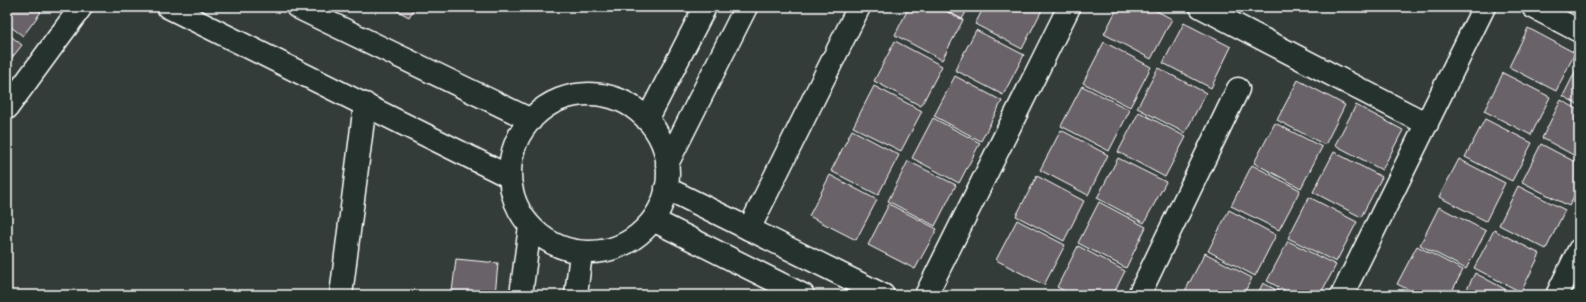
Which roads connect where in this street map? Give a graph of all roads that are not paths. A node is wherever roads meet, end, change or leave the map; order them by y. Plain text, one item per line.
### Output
1 (80, 7) edge
2 (168, 7) edge
3 (297, 7) edge
4 (705, 7) edge
5 (746, 7) edge
6 (859, 7) edge
7 (1069, 7) edge
8 (1201, 7) edge
9 (1484, 7) edge
10 (1533, 7) edge
11 (1579, 31) edge
12 (1238, 89) dead end
13 (365, 104) junction
14 (7, 108) edge
15 (531, 120) junction
16 (648, 120) junction
17 (1427, 124) junction
18 (667, 164) junction
19 (510, 177) junction
20 (666, 188) junction
21 (653, 220) junction
22 (530, 226) junction
23 (749, 229) junction
24 (1579, 250) edge
25 (581, 253) junction
26 (341, 295) edge
27 (521, 295) edge
28 (576, 295) edge
29 (803, 295) edge
30 (883, 295) edge
31 (926, 295) edge
32 (1139, 295) edge
33 (1342, 295) edge
34 (1557, 295) edge

1 - 14 street
2 - 13 street
3 - 15 street
4 - 16 street
5 - 18 street
6 - 23 street
7 - 31 street
8 - 17 street
9 - 17 street
10 - 11 street
12 - 32 street
13 - 19 street
13 - 26 street
15 - 16 street
15 - 19 street
16 - 18 street
17 - 33 street
18 - 20 street
19 - 22 street
20 - 21 street
20 - 23 street
21 - 25 street
21 - 29 street
22 - 25 street
22 - 27 street
23 - 30 street
24 - 34 street
25 - 28 street

